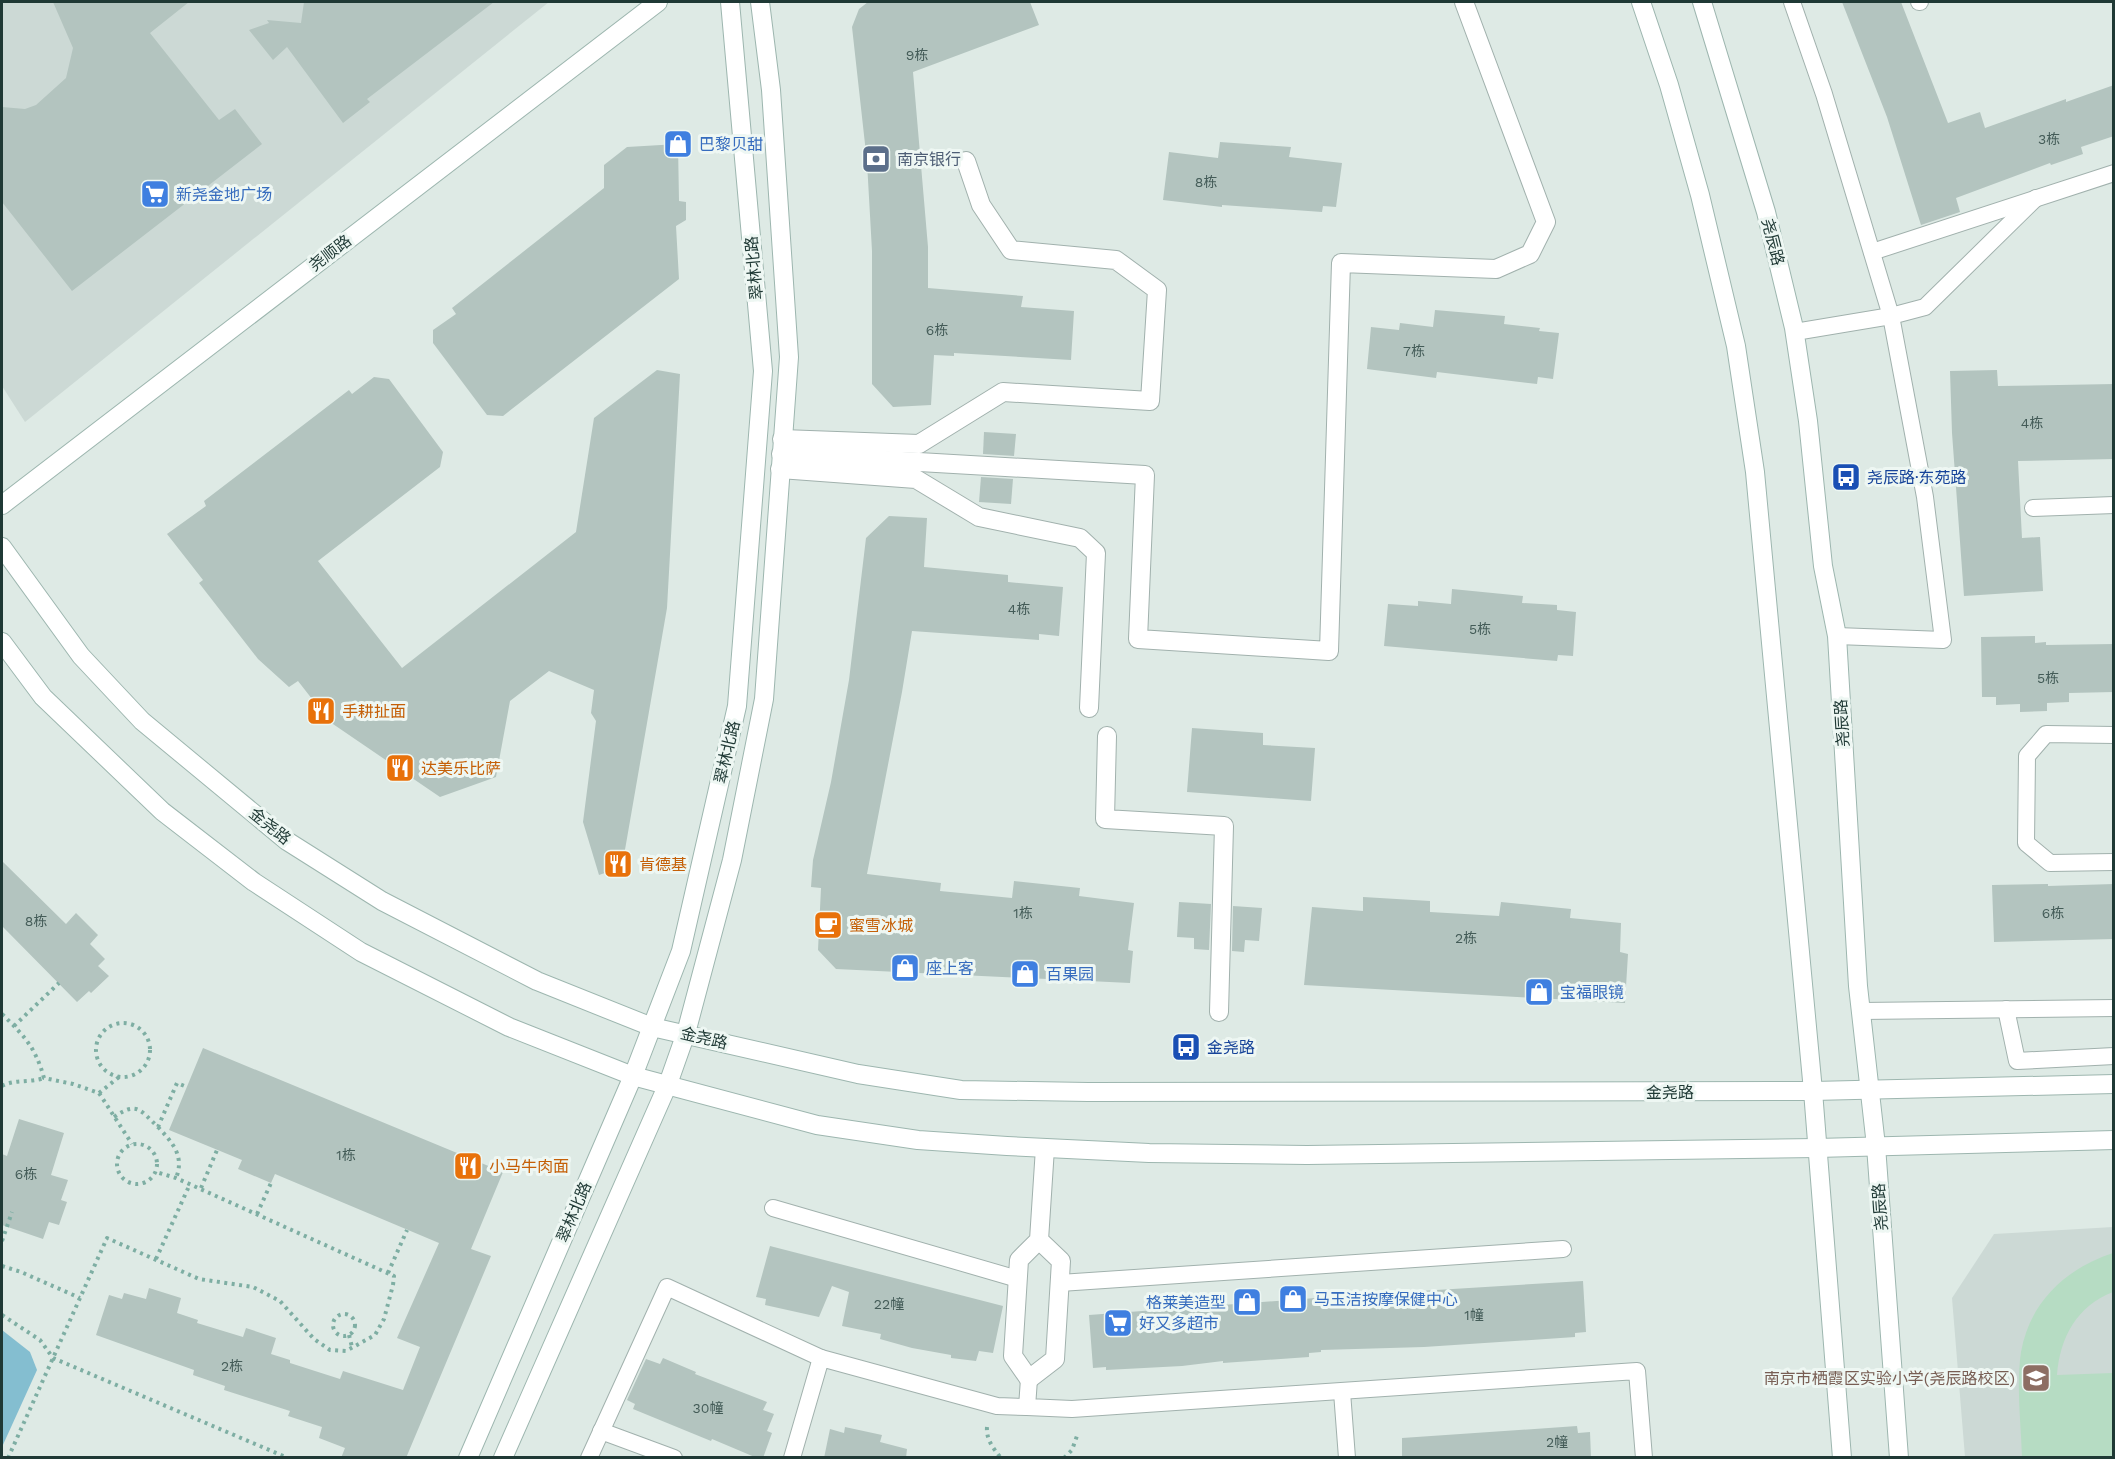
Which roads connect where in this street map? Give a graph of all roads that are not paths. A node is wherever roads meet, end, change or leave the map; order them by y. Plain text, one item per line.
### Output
1 (658, 2) edge
2 (729, 2) edge
3 (760, 2) edge
4 (1464, 2) edge
5 (1641, 2) edge
6 (1702, 2) edge
7 (1792, 2) edge
8 (966, 161) dead end
9 (2114, 172) edge
10 (2036, 198) junction
11 (1872, 252) junction
12 (1891, 316) junction
13 (1795, 332) junction
14 (781, 454) junction
15 (2, 505) edge
16 (2114, 505) edge
17 (2033, 508) dead end
18 (2, 547) edge
19 (1837, 636) junction
20 (2, 642) edge
21 (1089, 708) dead end
22 (2114, 735) edge
23 (1107, 736) dead end
24 (2114, 861) edge
25 (2114, 1008) edge
26 (2006, 1009) junction
27 (1861, 1011) junction
28 (1219, 1012) dead end
29 (652, 1027) junction
30 (686, 1033) junction
31 (2114, 1056) edge
32 (633, 1076) junction
33 (668, 1084) junction
34 (2114, 1084) edge
35 (1869, 1089) junction
36 (1813, 1091) junction
37 (2114, 1140) edge
38 (1876, 1146) junction
39 (1045, 1148) junction
40 (1817, 1148) junction
41 (773, 1208) dead end
42 (1039, 1240) junction
43 (1563, 1249) dead end
44 (1018, 1279) junction
45 (1060, 1283) junction
46 (821, 1358) junction
47 (1029, 1379) junction
48 (1342, 1392) junction
49 (1027, 1407) junction
50 (601, 1431) junction
51 (468, 1458) edge
52 (503, 1458) edge
53 (589, 1458) edge
54 (674, 1458) edge
55 (792, 1458) edge
56 (1347, 1458) edge
57 (1644, 1458) edge
58 (1842, 1458) edge
59 (1899, 1458) edge

1 - 15 main road, 尧顺路
2 - 29 main road, 翠林北路
3 - 14 main road, 翠林北路
4 - 14 main road
5 - 36 main road
6 - 13 main road, 尧辰路
7 - 11 lane
8 - 14 main road
9 - 10 lane
10 - 11 lane
10 - 12 lane
11 - 12 lane
12 - 13 lane
12 - 19 lane
13 - 19 main road, 尧辰路
14 - 21 main road
14 - 30 main road, 翠林北路
16 - 17 lane
18 - 29 main road, 金尧路
19 - 27 main road, 尧辰路
20 - 32 main road
22 - 24 lane
23 - 28 main road
25 - 26 lane
26 - 27 lane
26 - 31 lane
27 - 35 main road, 尧辰路
29 - 30 main road, 金尧路
29 - 32 main road, 翠林北路
30 - 33 main road, 翠林北路
30 - 36 main road, 金尧路
32 - 33 main road
32 - 51 main road, 翠林北路
33 - 39 main road
33 - 52 main road, 翠林北路
34 - 35 main road, 金尧路
35 - 36 main road, 金尧路
35 - 38 main road, 尧辰路
36 - 40 main road
37 - 38 main road
38 - 40 main road
38 - 59 main road, 尧辰路
39 - 40 main road
39 - 42 main road
40 - 58 main road
41 - 44 lane
42 - 44 main road
42 - 45 main road
43 - 45 lane
44 - 47 main road
45 - 47 main road
46 - 49 lane
46 - 50 lane
46 - 55 lane
47 - 49 lane
48 - 49 lane
48 - 56 lane
48 - 57 lane
50 - 53 lane
50 - 54 lane

